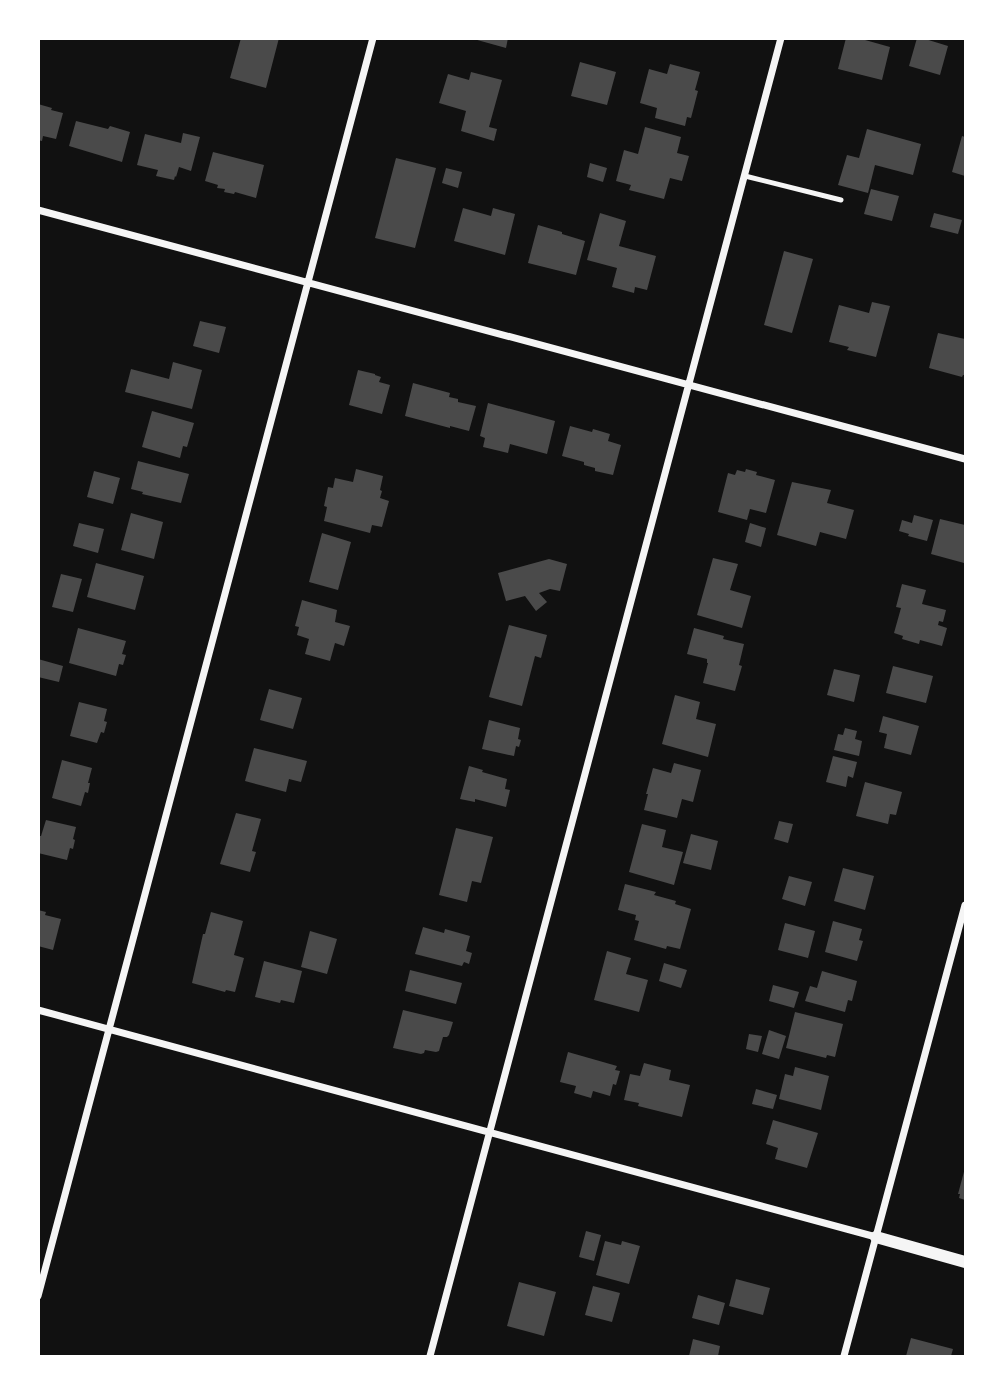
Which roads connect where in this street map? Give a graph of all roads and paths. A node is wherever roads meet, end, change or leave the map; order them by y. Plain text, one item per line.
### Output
1 (373, 38) edge
2 (781, 38) edge
3 (745, 176) junction
4 (841, 200) dead end
5 (38, 211) edge
6 (308, 283) junction
7 (689, 385) junction
8 (965, 459) edge
9 (965, 905) edge
10 (38, 1010) edge
11 (110, 1028) junction
12 (489, 1133) junction
13 (876, 1237) junction
14 (965, 1262) edge
15 (38, 1296) edge
16 (430, 1356) edge
17 (844, 1356) edge

1 - 6 street
2 - 3 street
3 - 4 lane
3 - 7 street
5 - 6 street
6 - 7 street
6 - 11 street
7 - 8 street
7 - 12 street
9 - 13 street
10 - 11 street
11 - 12 street
11 - 15 street
12 - 13 street
12 - 16 street
13 - 14 street
13 - 17 street

